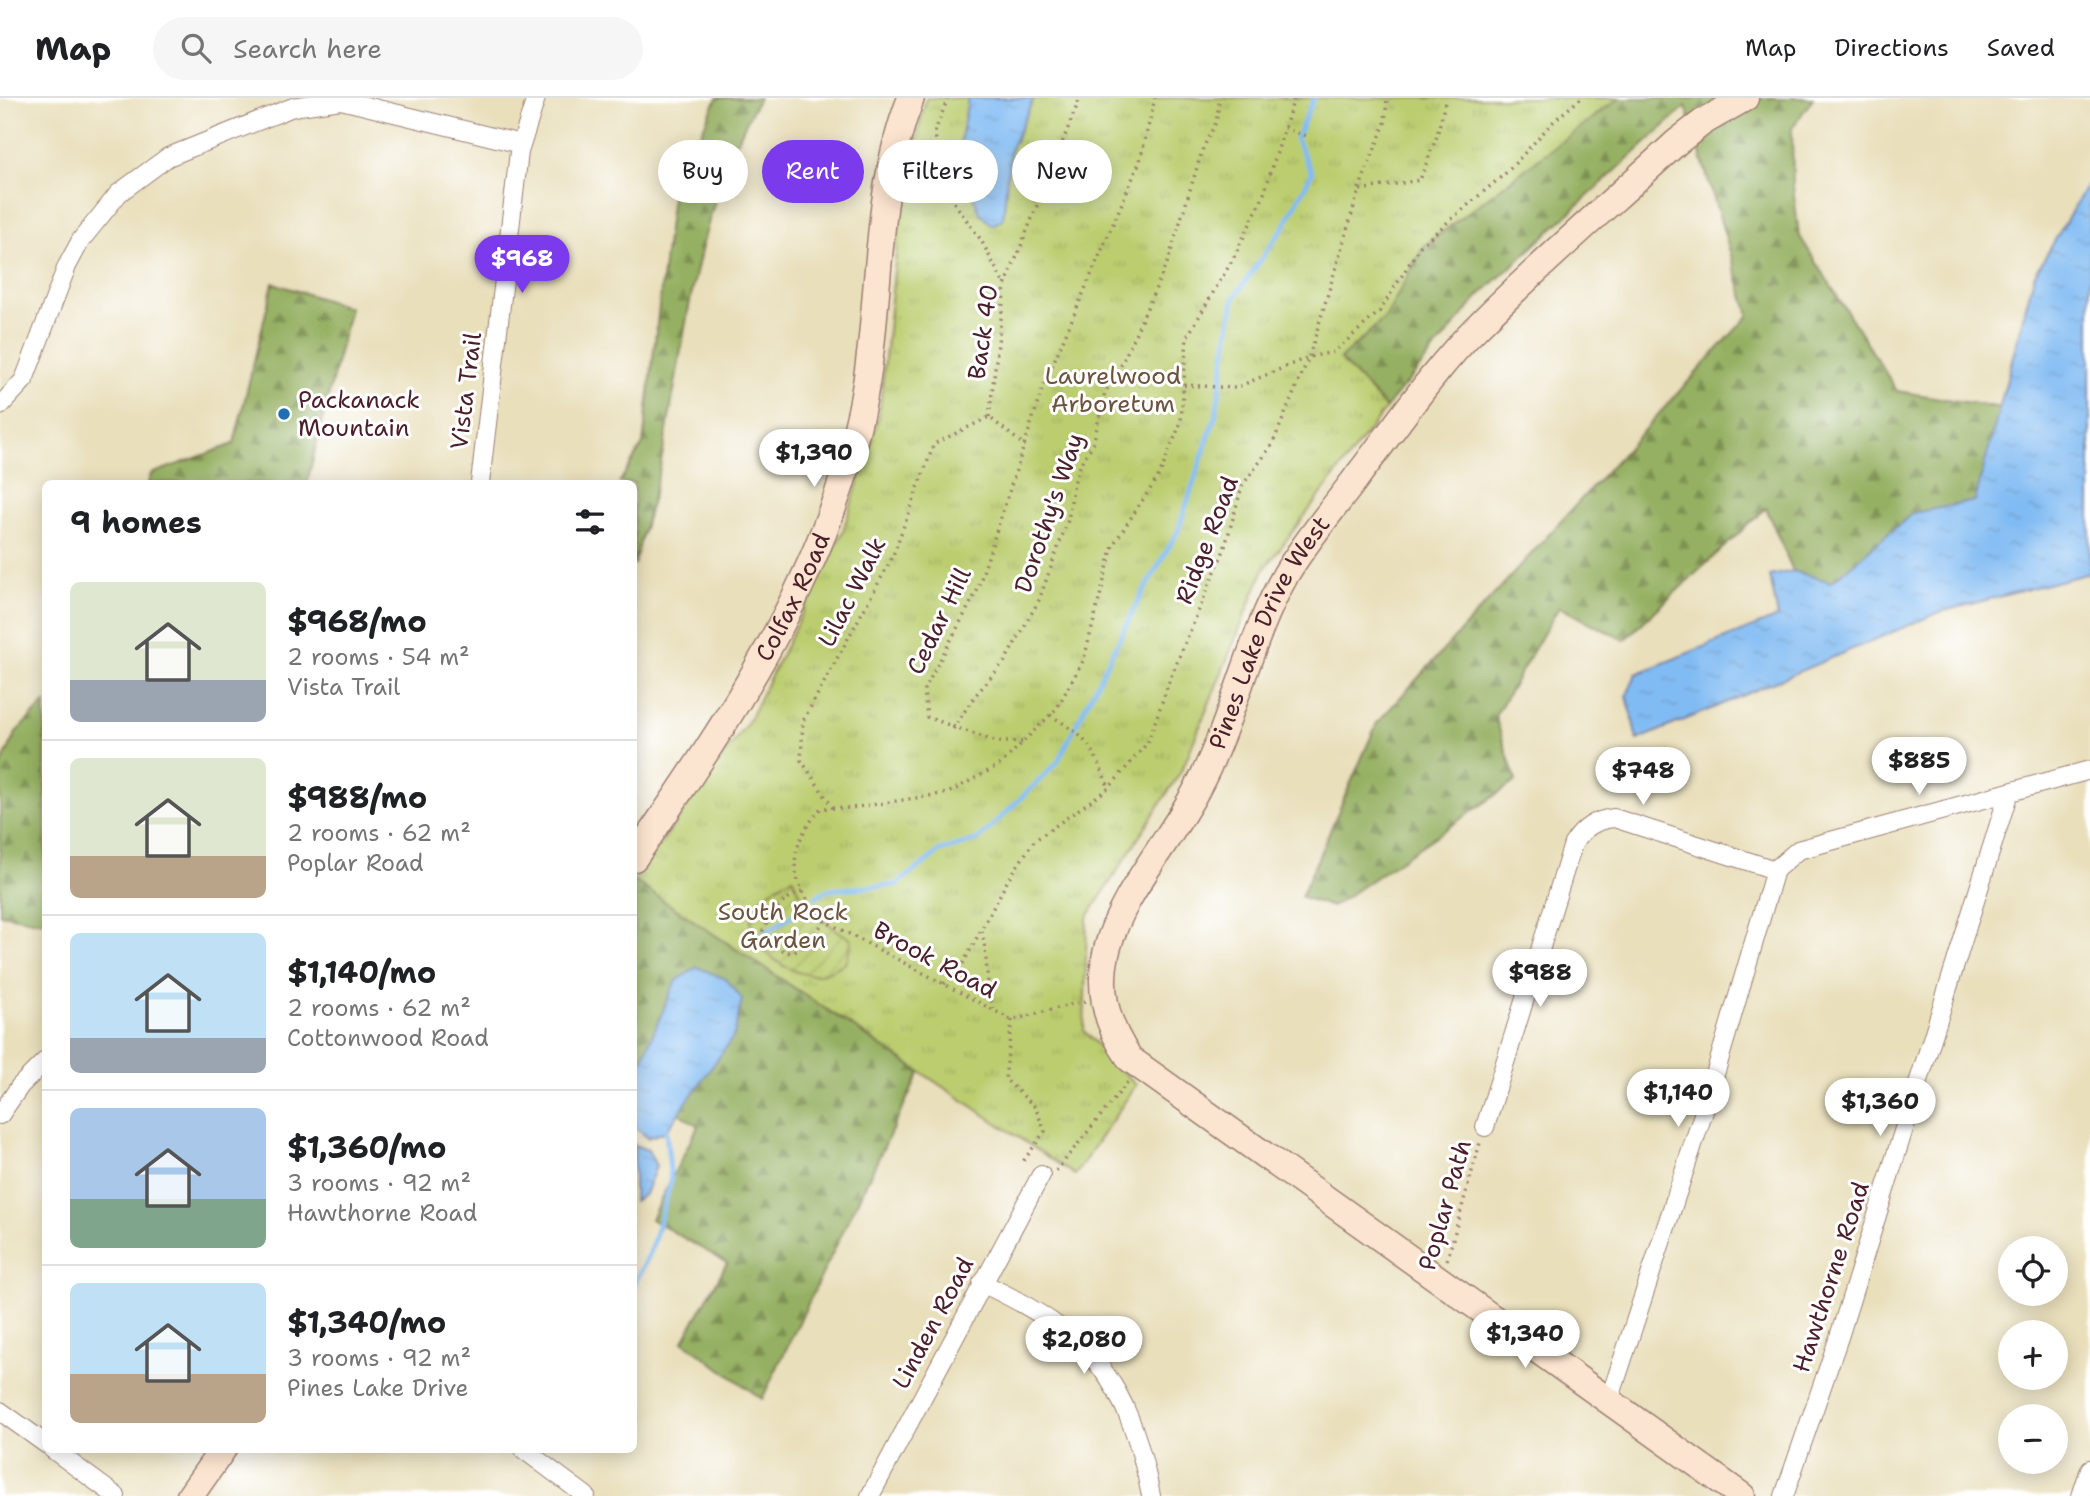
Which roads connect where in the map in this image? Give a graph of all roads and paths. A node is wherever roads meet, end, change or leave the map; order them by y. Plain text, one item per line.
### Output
1 (536, 98) edge
2 (911, 98) edge
3 (948, 98) edge
4 (1080, 98) edge
5 (1155, 98) edge
6 (1220, 98) edge
7 (1294, 98) edge
8 (1387, 98) edge
9 (1446, 98) edge
10 (1581, 98) edge
11 (1745, 98) edge
12 (1284, 128) junction
13 (1310, 137) dead end
14 (521, 145) junction
15 (1359, 190) junction
16 (1005, 286) junction
17 (1309, 357) junction
18 (1184, 385) junction
19 (0, 406) edge
20 (989, 417) junction
21 (1025, 446) junction
22 (480, 480) edge
23 (1050, 715) junction
24 (953, 729) junction
25 (1024, 742) junction
26 (2090, 770) edge
27 (1109, 788) junction
28 (2009, 792) junction
29 (833, 808) junction
30 (637, 854) edge
31 (1775, 870) junction
32 (802, 891) junction
33 (825, 921) junction
34 (982, 929) junction
35 (944, 984) junction
36 (1095, 999) dead end
37 (995, 1011) junction
38 (1012, 1020) junction
39 (42, 1064) edge
40 (1134, 1075) dead end
41 (0, 1115) edge
42 (1485, 1127) joint
43 (1022, 1163) dead end
44 (1046, 1176) joint
45 (1441, 1282) junction
46 (982, 1283) junction
47 (1609, 1401) junction
48 (0, 1411) edge
49 (42, 1441) edge
50 (57, 1453) edge
51 (220, 1453) edge
52 (528, 1453) edge
53 (2090, 1469) edge
54 (116, 1496) edge
55 (190, 1496) edge
56 (586, 1496) edge
57 (870, 1496) edge
58 (1152, 1496) edge
59 (1742, 1496) edge
60 (1784, 1496) edge
61 (2081, 1496) edge

1 - 14 street, Vista Trail
2 - 30 street, Colfax Road
3 - 16 path
4 - 16 path, Back 40
5 - 21 path
6 - 24 path, Dorothy's Way
7 - 12 path, Brook Road
8 - 15 path, Ridge Road
9 - 15 path
10 - 17 path
11 - 45 street, Pines Lake Drive West
12 - 13 path
12 - 18 path, Brook Road
14 - 19 street
14 - 22 street, Vista Trail
15 - 17 path, Ridge Road
16 - 20 path, Back 40
17 - 18 path
17 - 27 path, Ridge Road
18 - 23 path, Brook Road
20 - 21 path
20 - 29 path, Lilac Walk
21 - 24 path, Cedar Hill
23 - 25 path, Brook Road
23 - 27 path
24 - 25 path, Cedar Hill
25 - 29 path, Brook Road
26 - 28 street
27 - 34 path, Ridge Road
28 - 31 street
28 - 60 street, Hawthorne Road
29 - 32 path, Brook Road
31 - 42 street
31 - 47 street
32 - 33 path, Brook Road
32 - 33 path
33 - 35 path, Brook Road
34 - 35 path, Ridge Road
34 - 37 path
35 - 37 path, Brook Road
36 - 38 path
37 - 38 path, Brook Road
38 - 43 path
39 - 41 street
40 - 44 path
42 - 45 path, Poplar Path
44 - 46 street, Linden Road
45 - 47 street, Pines Lake Drive West
46 - 57 street, Linden Road
46 - 58 street
47 - 59 street, Pines Lake Drive West
48 - 49 street
50 - 54 street
51 - 55 street
52 - 56 street
53 - 61 street

